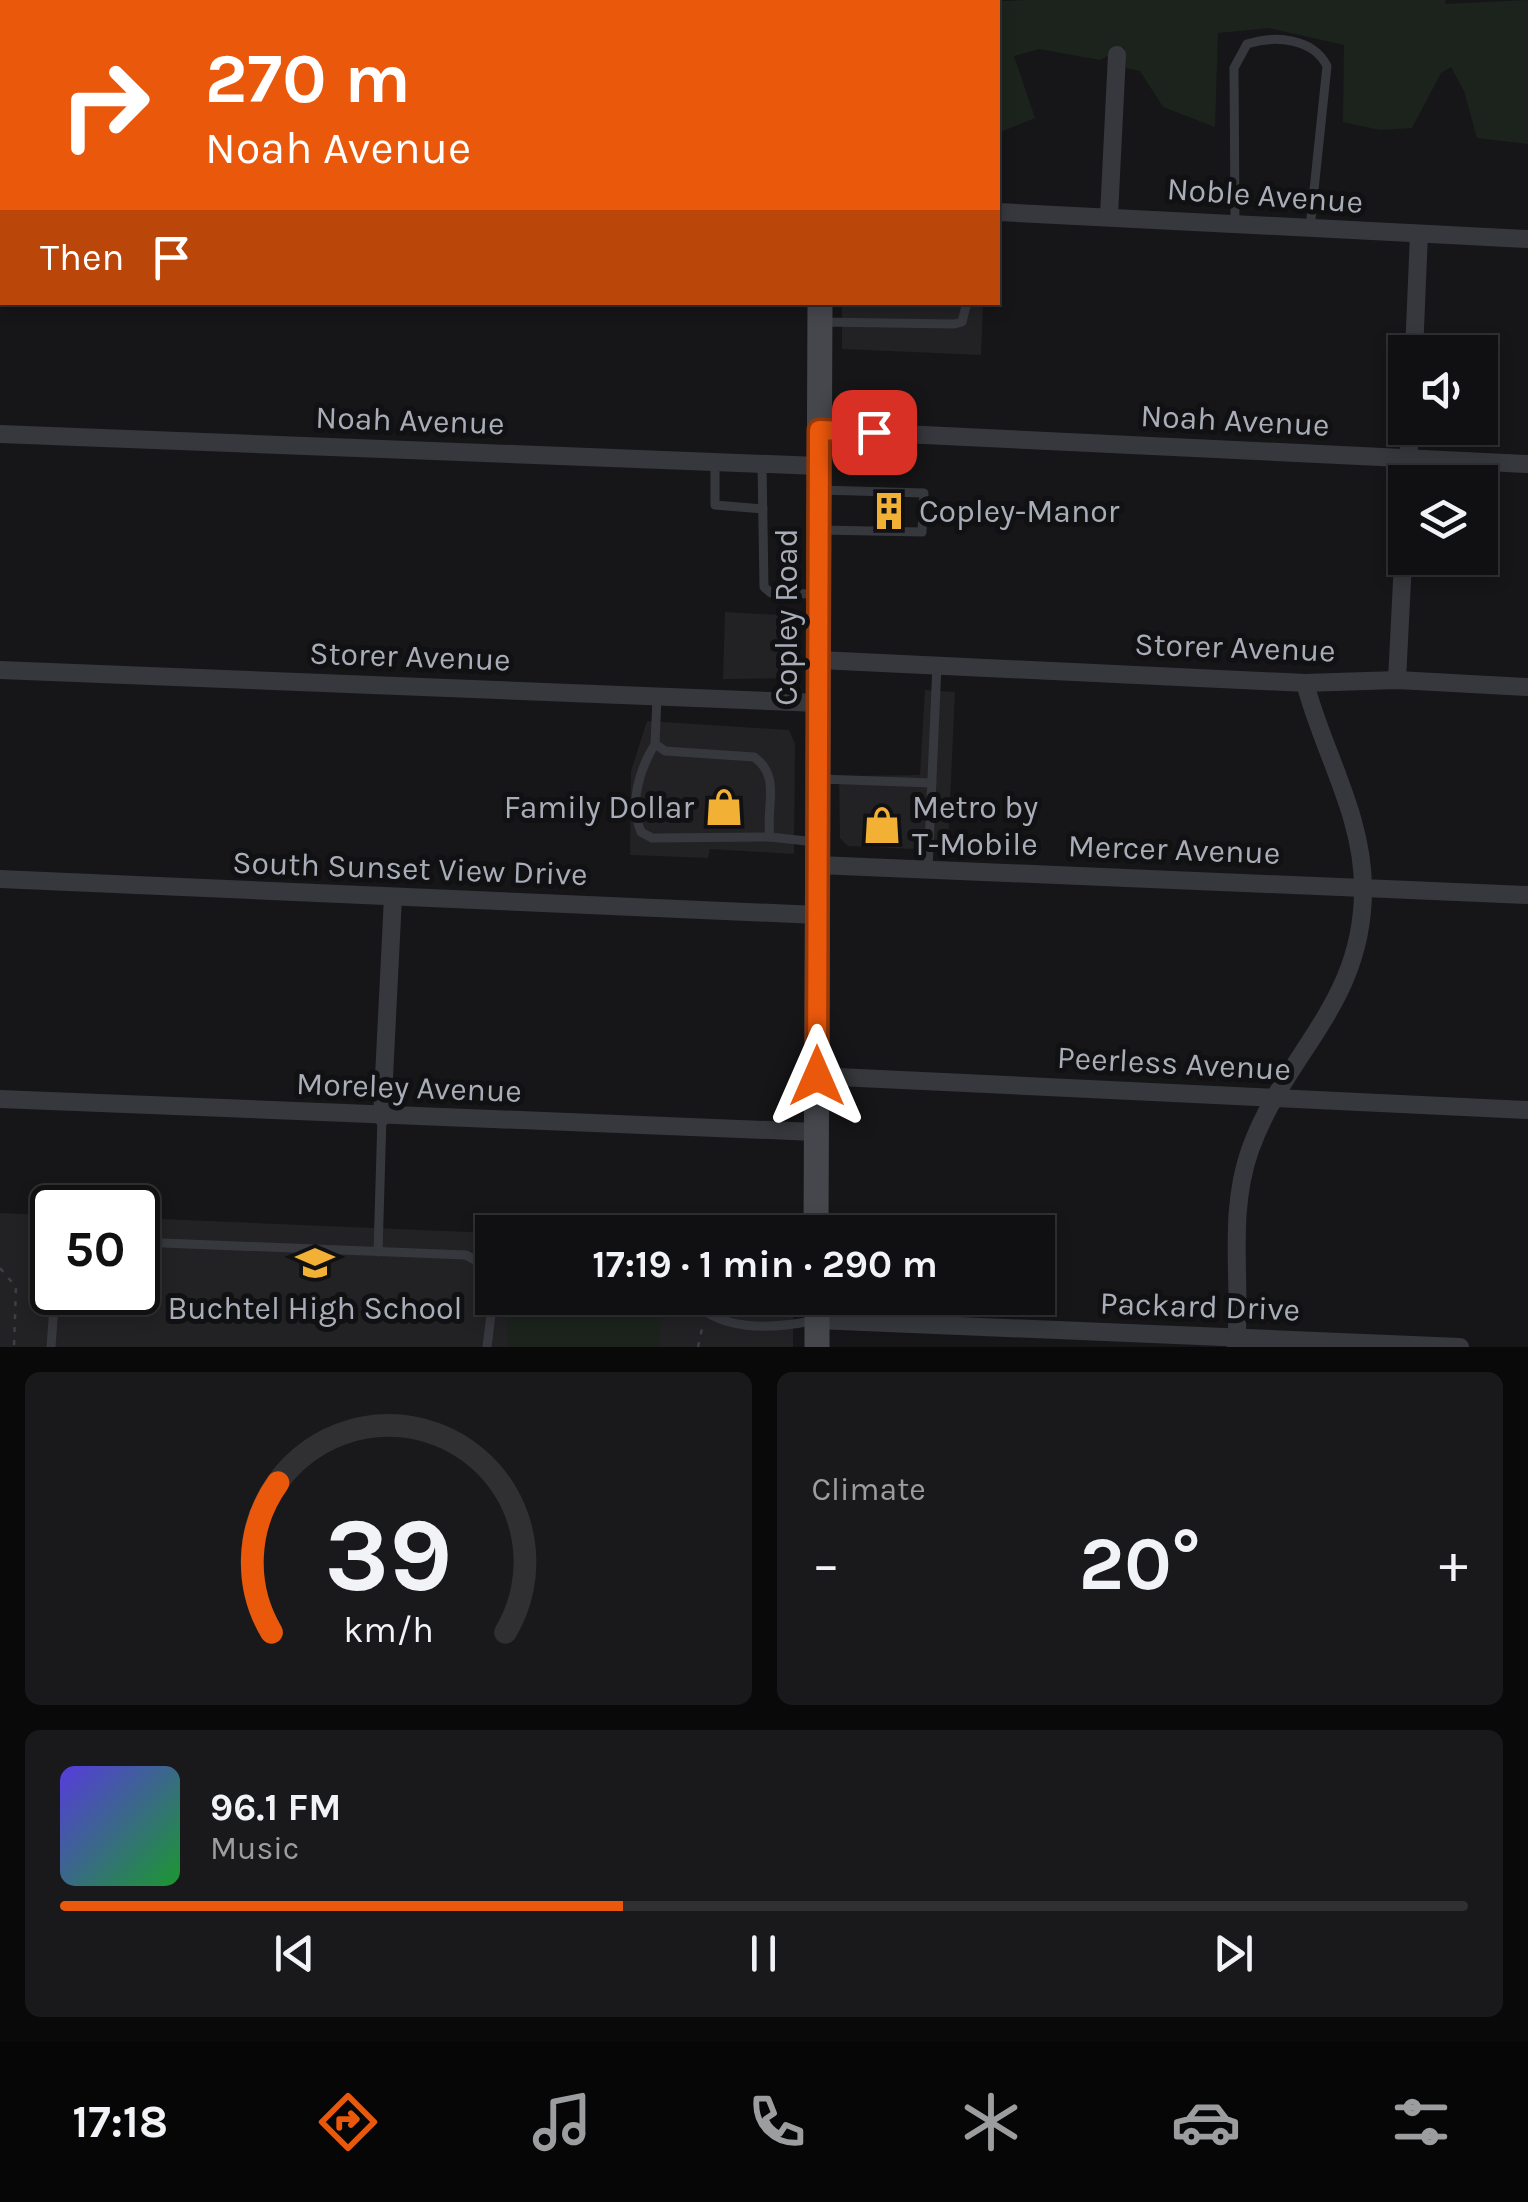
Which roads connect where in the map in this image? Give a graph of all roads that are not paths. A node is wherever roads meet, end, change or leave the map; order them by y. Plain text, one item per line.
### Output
1 (1116, 55) dead end
2 (1000, 212) edge
3 (1109, 215) junction
4 (1235, 223) junction
5 (1310, 228) junction
6 (1419, 234) junction
7 (1528, 239) edge
8 (967, 305) edge
9 (820, 312) edge
10 (1415, 335) edge
11 (819, 430) junction
12 (0, 434) edge
13 (1409, 445) edge
14 (1408, 459) junction
15 (715, 462) junction
16 (762, 464) junction
17 (1528, 464) edge
18 (1408, 465) edge
19 (818, 478) junction
20 (762, 509) junction
21 (818, 530) junction
22 (1402, 575) edge
23 (818, 594) junction
24 (819, 660) junction
25 (937, 663) junction
26 (0, 670) edge
27 (1397, 680) junction
28 (1306, 683) junction
29 (1528, 687) edge
30 (657, 696) junction
31 (818, 703) junction
32 (654, 744) junction
33 (818, 778) junction
34 (932, 783) junction
35 (770, 837) junction
36 (818, 853) junction
37 (928, 869) junction
38 (0, 880) edge
39 (1363, 887) junction
40 (1528, 895) edge
41 (392, 898) junction
42 (817, 915) junction
43 (817, 1076) junction
44 (1272, 1097) junction
45 (0, 1099) edge
46 (1528, 1110) edge
47 (382, 1117) junction
48 (815, 1132) junction
49 (816, 1215) edge
50 (160, 1243) edge
51 (378, 1252) junction
52 (475, 1260) edge
53 (53, 1315) edge
54 (491, 1315) edge
55 (711, 1315) edge
56 (806, 1315) edge
57 (817, 1315) edge
58 (893, 1315) edge
59 (1236, 1342) edge
60 (52, 1347) edge
61 (486, 1347) edge
62 (817, 1347) edge
63 (1460, 1347) edge

1 - 3 street
2 - 3 street, Noble Avenue
3 - 4 street, Noble Avenue
4 - 5 street, Noble Avenue
4 - 5 lane
5 - 6 street, Noble Avenue
6 - 7 street, Noble Avenue
6 - 10 street
8 - 9 lane
9 - 11 main road, Copley Road
11 - 14 street, Noah Avenue
11 - 19 main road, Copley Road
12 - 15 street, Noah Avenue
13 - 14 street
14 - 17 street, Noah Avenue
14 - 18 street
15 - 16 street, Noah Avenue
15 - 20 lane
16 - 19 street, Noah Avenue
16 - 20 lane
19 - 21 main road, Copley Road
19 - 21 lane
20 - 23 lane
21 - 23 main road, Copley Road
22 - 27 street
23 - 24 main road, Copley Road
24 - 25 street, Storer Avenue
24 - 31 main road, Copley Road
25 - 28 street, Storer Avenue
25 - 34 lane
26 - 30 street, Storer Avenue
27 - 28 street, Storer Avenue
27 - 29 street, Storer Avenue
28 - 39 street
30 - 31 street, Storer Avenue
30 - 32 lane
31 - 33 main road, Copley Road
32 - 35 lane
32 - 35 lane
33 - 34 lane
33 - 36 main road, Copley Road
34 - 37 lane
35 - 36 lane
36 - 37 street, Mercer Avenue
36 - 42 main road, Copley Road
37 - 39 street, Mercer Avenue
38 - 41 street, South Sunset View Drive
39 - 40 street, Mercer Avenue
39 - 44 street
41 - 42 street, South Sunset View Drive
41 - 47 street
42 - 43 main road, Copley Road
43 - 44 street, Peerless Avenue
43 - 48 main road, Copley Road
44 - 46 street, Peerless Avenue
44 - 59 street
45 - 47 street, Moreley Avenue
47 - 48 street, Moreley Avenue
47 - 51 lane
48 - 49 main road, Copley Road
50 - 51 lane
51 - 52 lane
53 - 60 lane
54 - 61 lane
55 - 56 lane
57 - 62 main road
58 - 59 street, Packard Drive
59 - 63 street, Packard Drive

